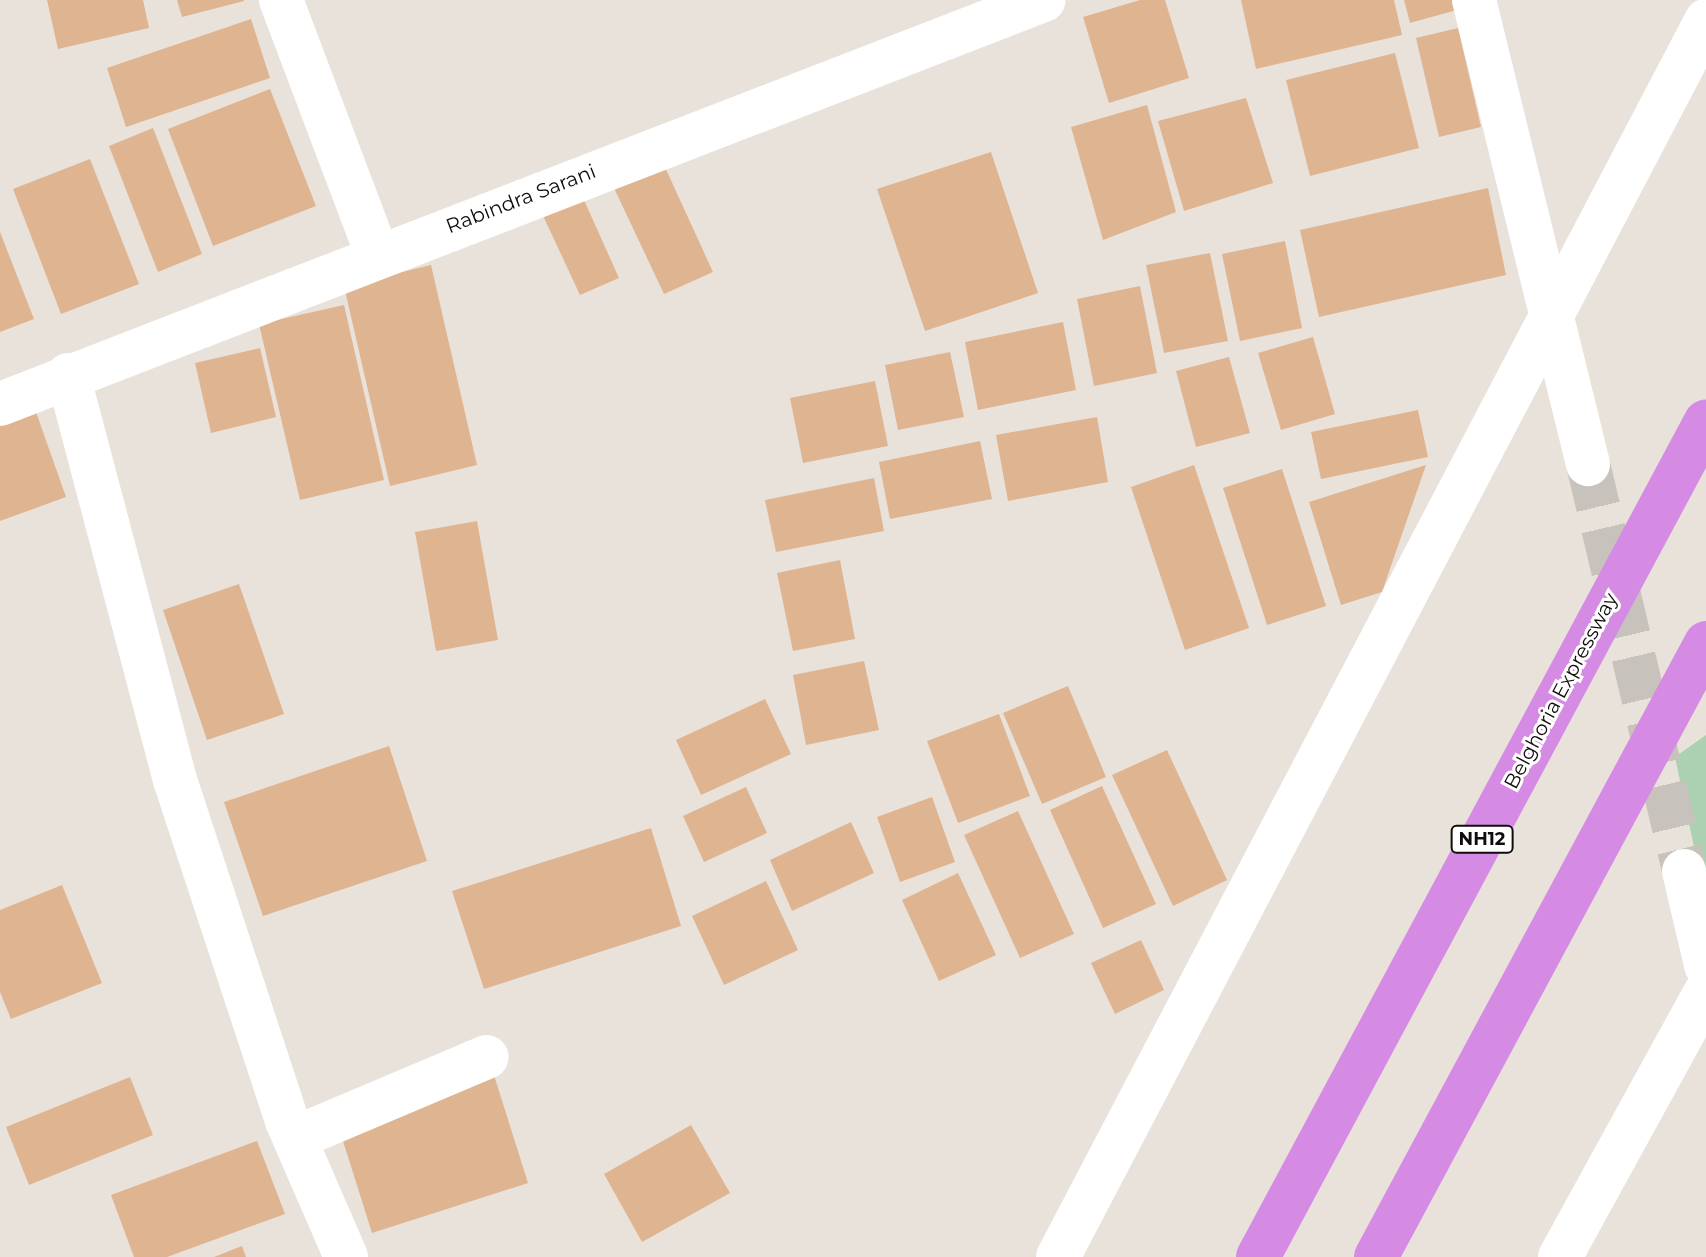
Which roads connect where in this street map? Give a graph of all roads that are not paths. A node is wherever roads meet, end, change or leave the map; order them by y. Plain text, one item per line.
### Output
1 (281, 0) edge
2 (1044, 0) edge
3 (1474, 0) edge
4 (1706, 21) edge
5 (377, 254) junction
6 (1554, 313) junction
7 (68, 375) junction
8 (0, 404) edge
9 (1706, 421) edge
10 (1588, 464) tunnel mouth
11 (1706, 643) edge
12 (1684, 871) tunnel mouth
13 (1706, 965) edge
14 (1706, 991) edge
15 (487, 1057) dead end
16 (295, 1138) junction
17 (346, 1257) edge
18 (1058, 1257) edge
19 (1258, 1257) edge
20 (1376, 1257) edge
21 (1560, 1257) edge

1 - 5 street
2 - 5 street, Rabindra Sarani
3 - 6 street
4 - 6 street
5 - 7 street, Rabindra Sarani
6 - 10 street
6 - 18 street
7 - 8 street, Rabindra Sarani
7 - 16 street
9 - 19 highway, Belghoria Expressway / NH12
11 - 20 highway
12 - 13 street
14 - 21 street
15 - 16 street
16 - 17 street

